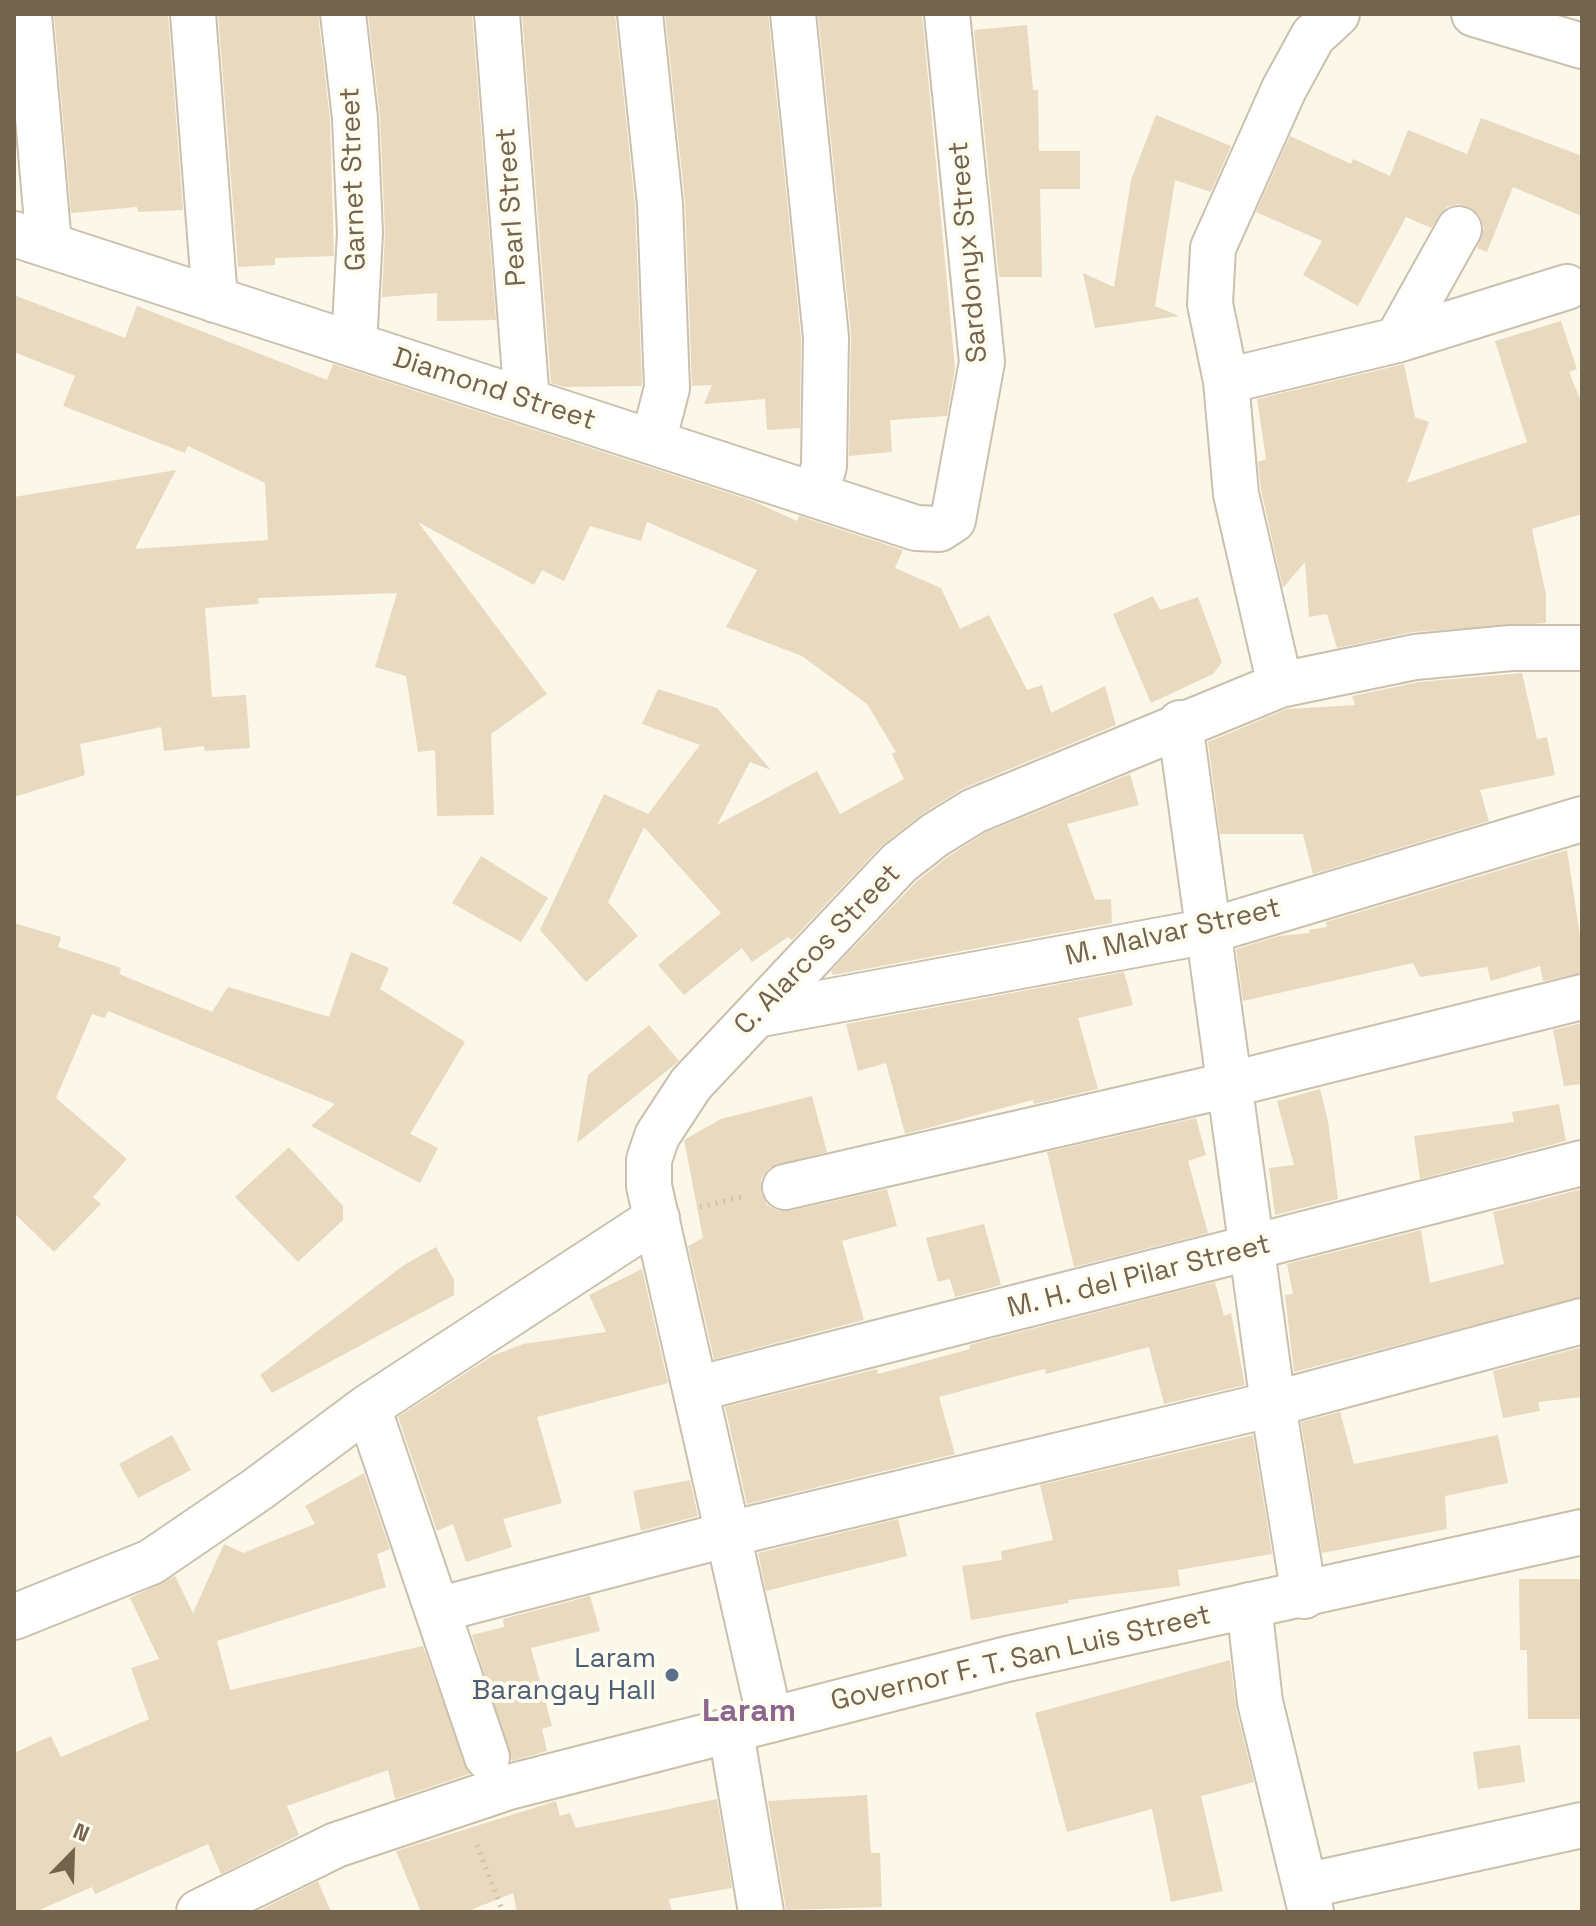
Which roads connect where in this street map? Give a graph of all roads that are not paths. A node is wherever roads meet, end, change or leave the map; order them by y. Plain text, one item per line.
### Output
1 (29, 14) edge
2 (193, 14) edge
3 (343, 14) edge
4 (497, 14) edge
5 (640, 14) edge
6 (793, 14) edge
7 (947, 14) edge
8 (1337, 14) edge
9 (1474, 14) edge
10 (1582, 46) edge
11 (1459, 229) dead end
12 (32, 240) edge
13 (1567, 287) dead end
14 (215, 300) junction
15 (1397, 340) junction
16 (354, 345) junction
17 (1226, 381) junction
18 (527, 401) junction
19 (653, 442) junction
20 (816, 494) junction
21 (939, 529) joint
22 (1582, 648) edge
23 (1280, 685) junction
24 (1180, 723) junction
25 (1582, 819) edge
26 (1209, 931) junction
27 (1582, 997) edge
28 (756, 1015) junction
29 (1228, 1085) junction
30 (1582, 1163) edge
31 (785, 1187) road end
32 (671, 1215) junction
33 (1253, 1248) junction
34 (1582, 1321) edge
35 (696, 1389) junction
36 (1273, 1404) junction
37 (368, 1407) junction
38 (1582, 1532) edge
39 (729, 1534) junction
40 (1304, 1596) junction
41 (1249, 1605) junction
42 (437, 1610) junction
43 (14, 1617) edge
44 (750, 1726) junction
45 (487, 1757) dead end
46 (1582, 1825) edge
47 (1308, 1899) edge
48 (199, 1912) edge
49 (761, 1912) edge

1 - 12 street
2 - 14 street
3 - 16 street, Garnet Street
4 - 18 street, Pearl Street
5 - 19 street
6 - 20 street
7 - 21 street, Sardonyx Street
8 - 17 street
9 - 10 street
11 - 15 street
12 - 14 street, Diamond Street
13 - 15 street
14 - 16 street, Diamond Street
15 - 17 street
16 - 18 street, Diamond Street
17 - 23 street
18 - 19 street, Diamond Street
19 - 20 street, Diamond Street
20 - 21 street, Diamond Street
22 - 23 street, C. Alarcos Street
23 - 24 street, C. Alarcos Street
24 - 26 street
24 - 28 street, C. Alarcos Street
25 - 26 street, M. Malvar Street
26 - 28 street, M. Malvar Street
26 - 29 street
27 - 29 street
28 - 32 street, C. Alarcos Street
29 - 31 street
29 - 33 street
30 - 33 street, M. H. del Pilar Street
32 - 35 street, C. Alarcos Street
32 - 37 street
33 - 35 street, M. H. del Pilar Street
33 - 36 street
34 - 36 street
35 - 39 street, C. Alarcos Street
36 - 39 street
36 - 40 street
37 - 42 street
37 - 43 street
38 - 40 street, Governor F. T. San Luis Street
39 - 42 street
39 - 44 street, C. Alarcos Street
40 - 41 street, Governor F. T. San Luis Street
41 - 44 street, Governor F. T. San Luis Street
41 - 47 street
42 - 45 street
44 - 48 street, Governor F. T. San Luis Street
44 - 49 street, C. Alarcos Street
46 - 47 street

